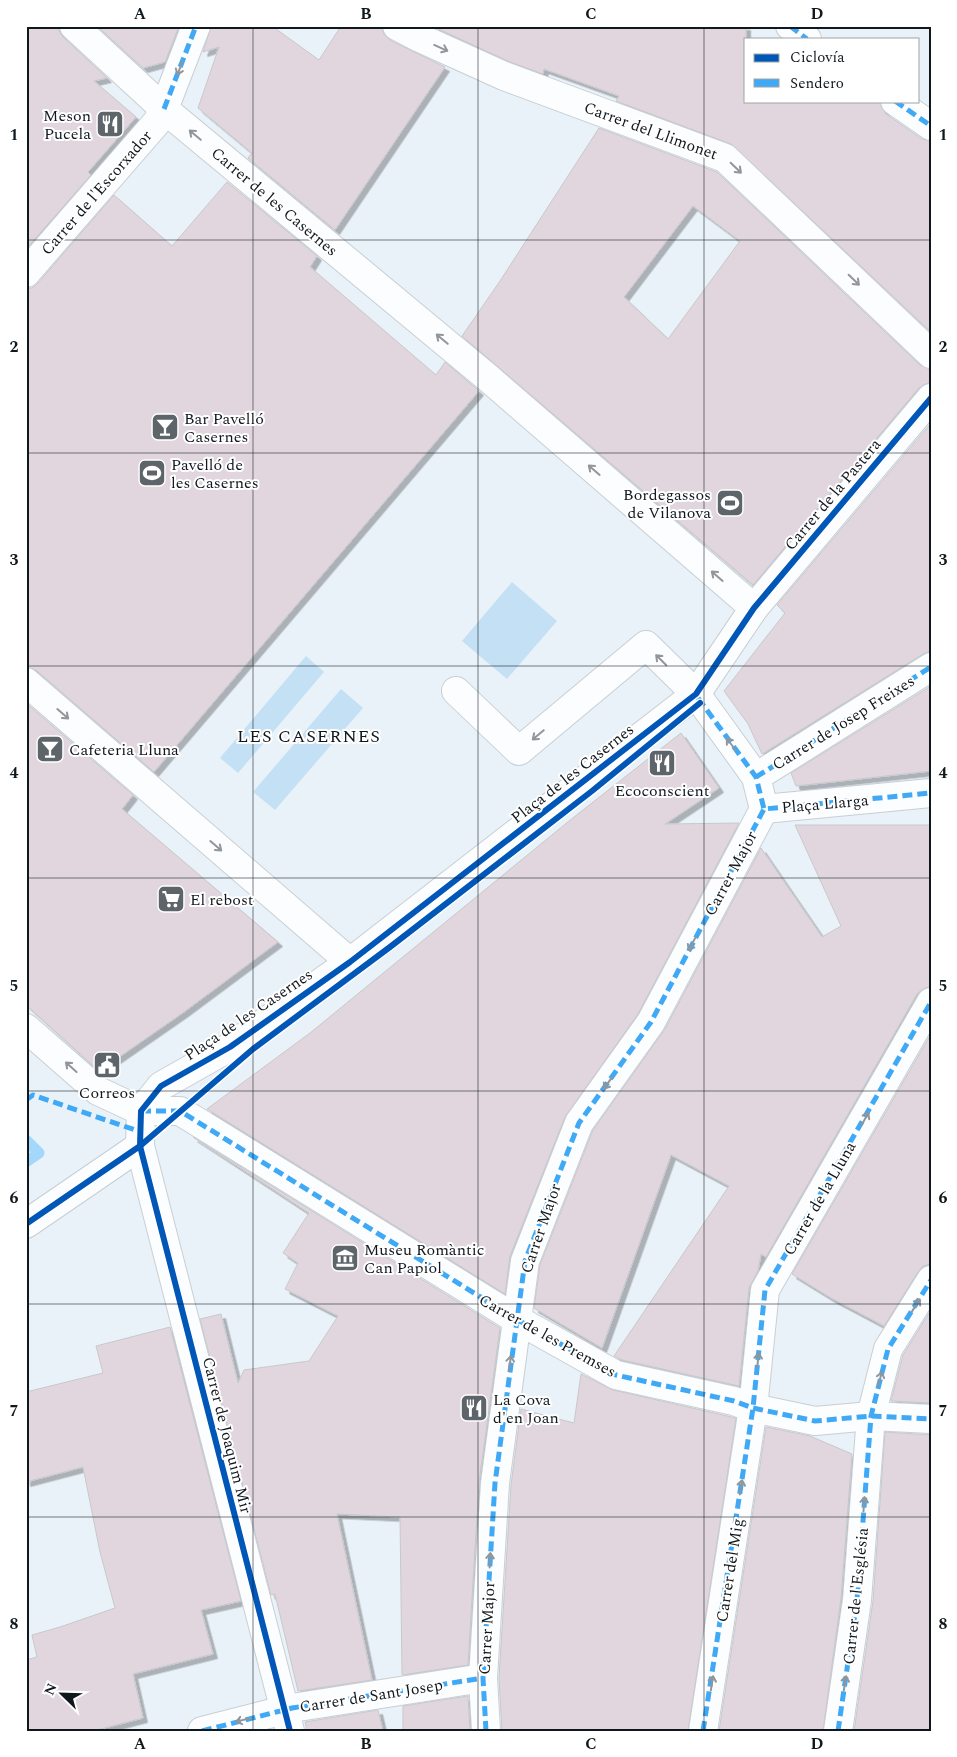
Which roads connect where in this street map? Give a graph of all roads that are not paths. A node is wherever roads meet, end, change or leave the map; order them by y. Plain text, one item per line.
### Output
1 (74, 26) edge
2 (196, 26) edge
3 (397, 26) edge
4 (790, 26) edge
5 (806, 38) edge
6 (897, 102) edge
7 (164, 109) junction
8 (931, 126) edge
9 (26, 273) edge
10 (931, 354) edge
11 (931, 398) edge
12 (754, 608) junction
13 (931, 667) edge
14 (26, 682) edge
15 (456, 691) dead end
16 (696, 694) junction
17 (756, 777) junction
18 (931, 793) edge
19 (764, 809) junction
20 (350, 962) junction
21 (931, 1002) edge
22 (26, 1028) edge
23 (141, 1111) junction
24 (140, 1146) junction
25 (26, 1224) edge
26 (931, 1280) edge
27 (516, 1319) junction
28 (743, 1404) junction
29 (870, 1416) junction
30 (931, 1419) edge
31 (483, 1678) junction
32 (287, 1720) edge
33 (202, 1731) edge
34 (486, 1731) edge
35 (703, 1731) edge
36 (838, 1731) edge

1 - 7 street, Carrer de les Casernes
2 -> 7 street, Carrer de l'Escorxador
3 -> 10 street, Carrer del Llimonet
4 - 5 street
6 - 8 street
7 - 9 street, Carrer de l'Escorxador
12 -> 7 street, Carrer de les Casernes
11 - 12 street, Carrer de la Pastera
12 - 16 street, Plaça de les Casernes
13 - 17 street, Carrer de Josep Freixes
14 -> 20 street
16 -> 15 street, Plaça Llarga
17 -> 16 street, Plaça Llarga
16 - 20 street, Plaça de les Casernes
17 - 19 street, Plaça Llarga
18 - 19 street, Plaça Llarga
19 -> 27 street, Carrer Major
20 - 23 street, Plaça de les Casernes
28 -> 21 street, Carrer de la Lluna
23 -> 22 street
23 - 24 street
23 - 27 street, Carrer de les Premses
24 - 25 street
24 - 32 street, Carrer de Joaquim Mir
29 -> 26 street, Carrer de l'Església
27 - 28 street, Carrer de les Premses
31 -> 27 street, Carrer Major
28 - 29 street, Carrer de les Premses
35 -> 28 street, Carrer del Mig
29 - 30 street, Carrer de les Premses
36 -> 29 street, Carrer de l'Església
31 - 32 street, Carrer de Sant Josep
31 - 34 street, Carrer Major
32 -> 33 street, Carrer de Sant Josep

